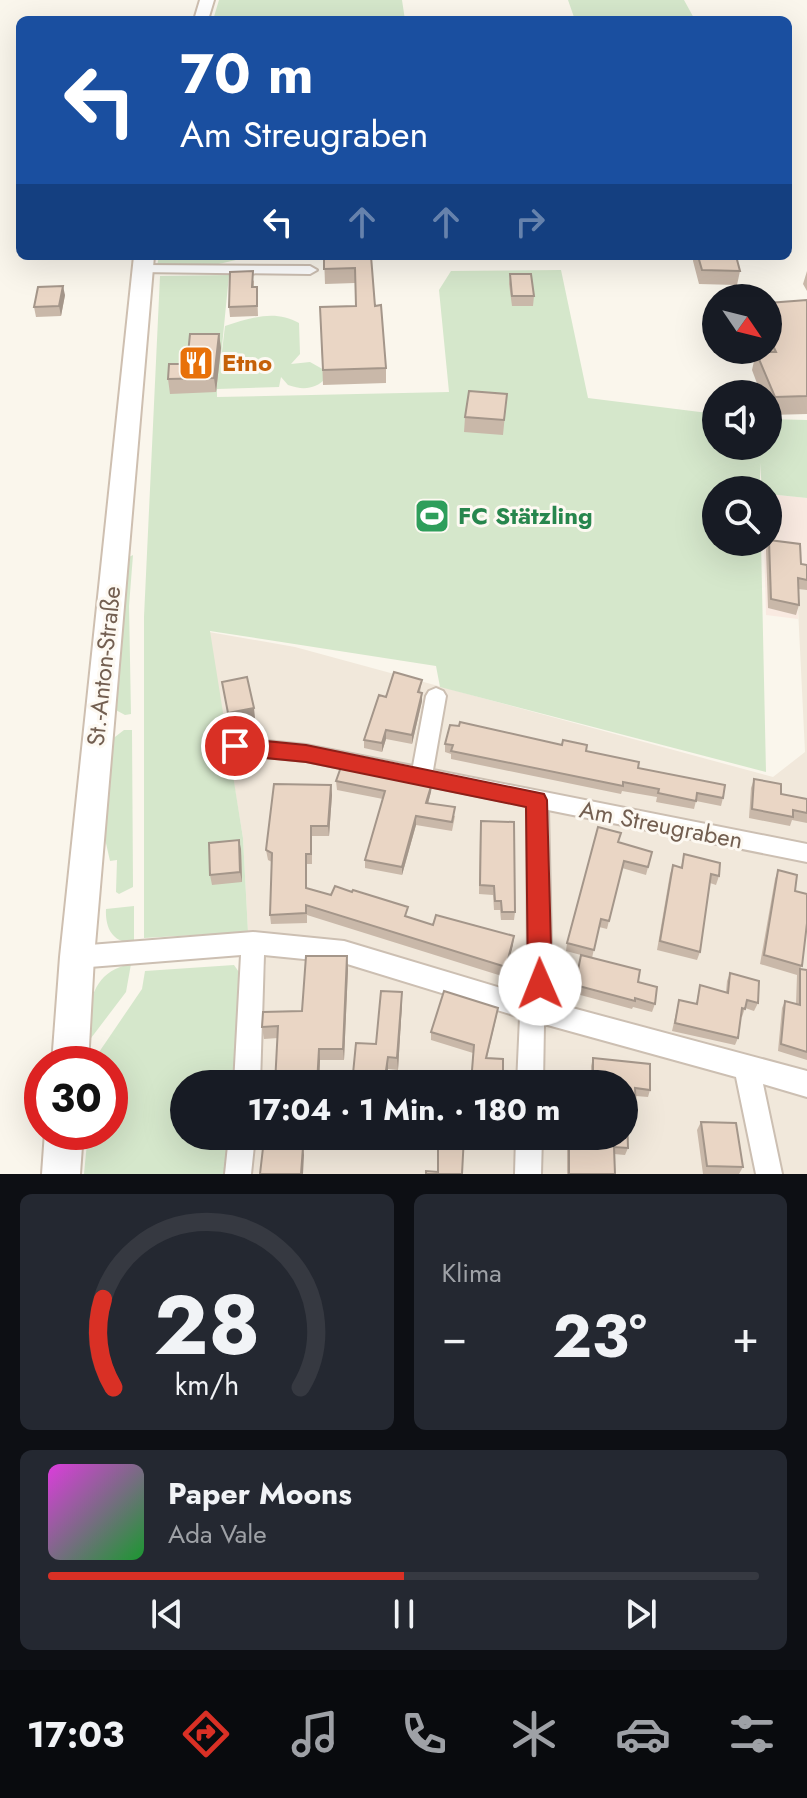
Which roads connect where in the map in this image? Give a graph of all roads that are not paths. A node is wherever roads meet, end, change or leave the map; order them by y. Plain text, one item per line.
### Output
1 (143, 262) edge
2 (310, 270) dead end
3 (436, 696) dead end
4 (235, 746) dead end
5 (422, 776) junction
6 (537, 800) junction
7 (807, 853) edge
8 (253, 943) junction
9 (77, 957) junction
10 (532, 1009) junction
11 (71, 1046) edge
12 (747, 1068) junction
13 (248, 1070) edge
14 (530, 1070) edge
15 (807, 1084) edge
16 (63, 1150) edge
17 (241, 1150) edge
18 (529, 1150) edge
19 (61, 1174) edge
20 (238, 1174) edge
21 (528, 1174) edge
22 (769, 1174) edge

1 - 2 street, St.-Anton-Straße
1 - 9 street, St.-Anton-Straße
3 - 5 street
4 - 5 street, Am Streugraben
5 - 6 street, Am Streugraben
6 - 7 street, Am Streugraben
6 - 10 street
8 - 9 street
8 - 10 street
8 - 13 street
9 - 11 street, St.-Anton-Straße
10 - 12 street
10 - 14 street
12 - 15 street
12 - 22 street
16 - 19 street
17 - 20 street
18 - 21 street

